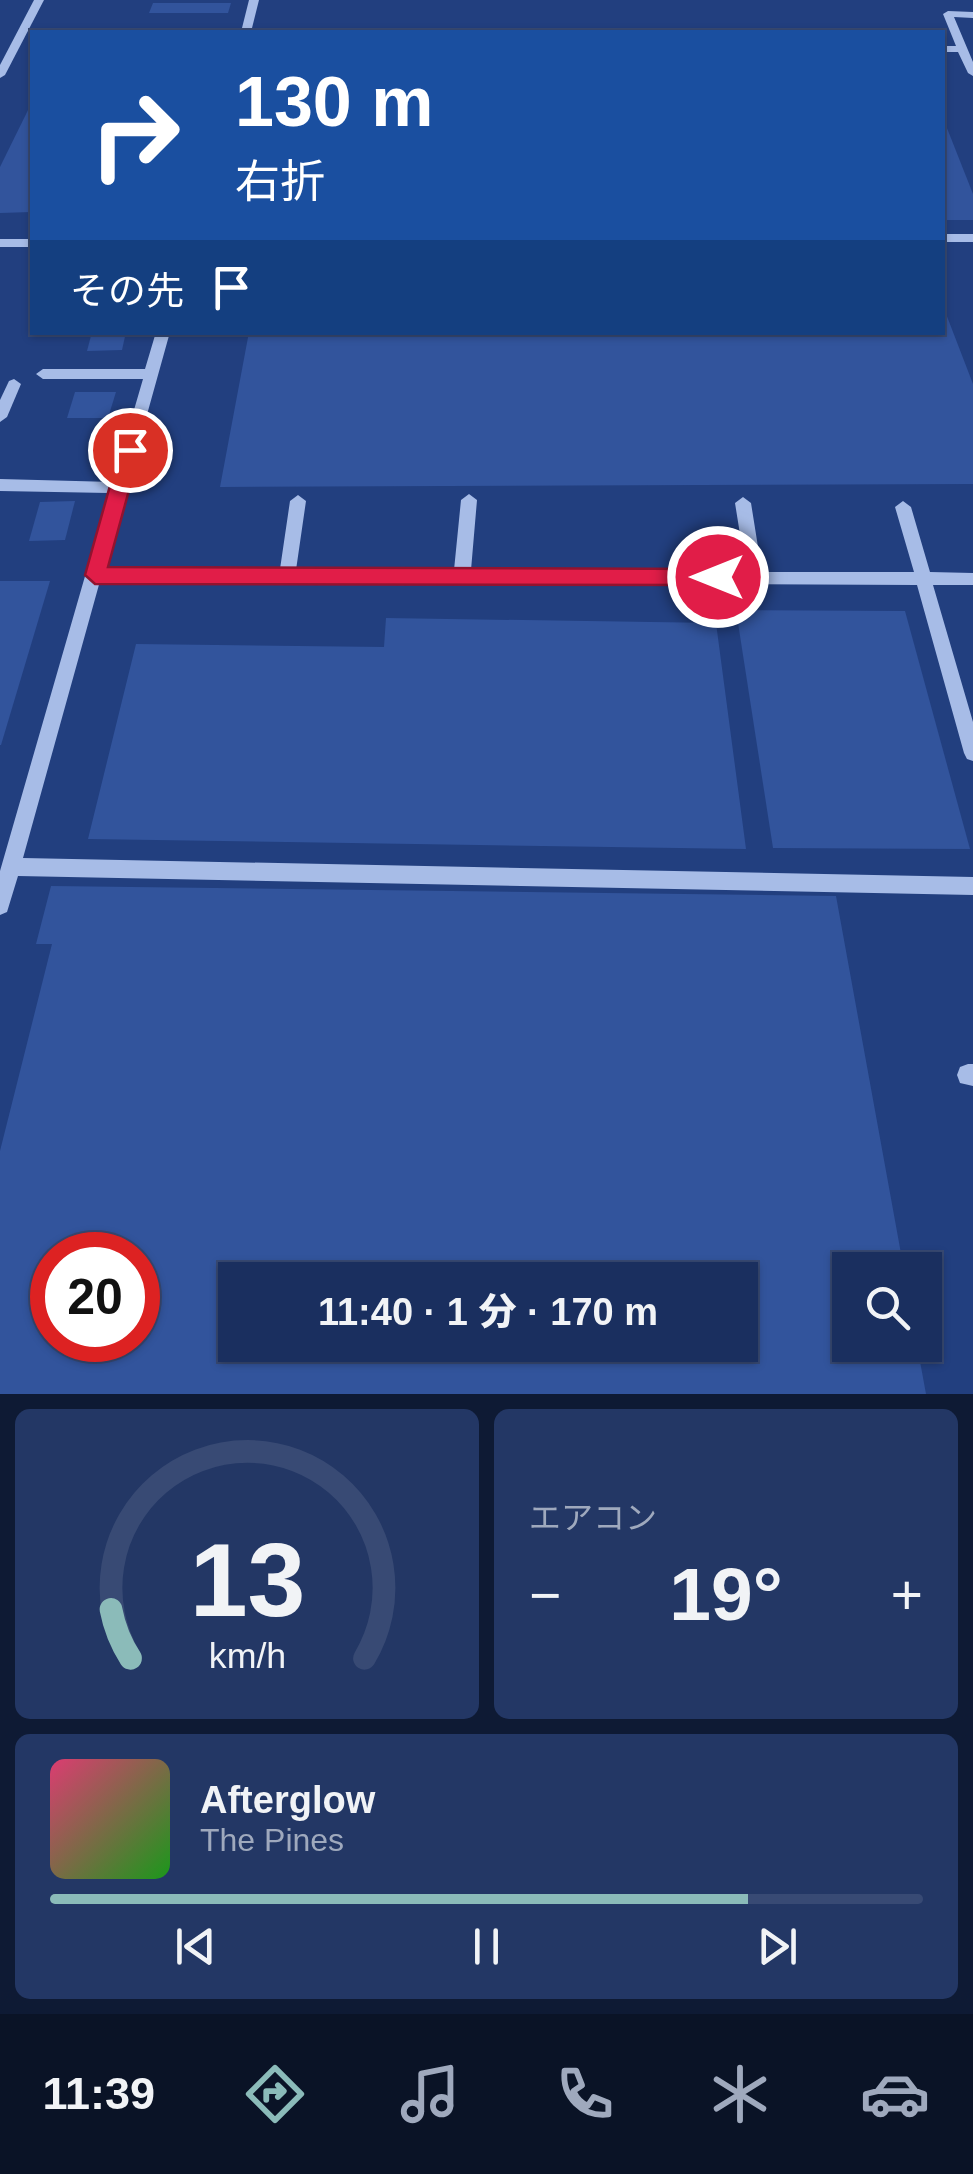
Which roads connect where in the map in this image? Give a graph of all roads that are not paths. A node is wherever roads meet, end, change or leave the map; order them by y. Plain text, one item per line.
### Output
1 (39, 0) edge
2 (254, 0) edge
3 (973, 15) edge
4 (246, 30) edge
5 (945, 48) edge
6 (962, 49) junction
7 (973, 73) edge
8 (0, 75) edge
9 (945, 238) edge
10 (973, 238) edge
11 (30, 243) edge
12 (0, 244) edge
13 (161, 335) edge
14 (43, 374) dead end
15 (151, 374) junction
16 (14, 384) dead end
17 (0, 417) edge
18 (0, 485) edge
19 (120, 488) junction
20 (298, 500) dead end
21 (469, 500) dead end
22 (743, 504) dead end
23 (903, 507) dead end
24 (95, 575) junction
25 (287, 576) junction
26 (462, 576) junction
27 (755, 577) junction
28 (924, 578) junction
29 (973, 579) edge
30 (973, 753) edge
31 (11, 867) junction
32 (973, 886) edge
33 (0, 905) edge

1 - 8 street
2 - 4 street
3 - 6 street
5 - 6 street
6 - 7 street
9 - 10 street
11 - 12 street
13 - 15 street
14 - 15 street
15 - 19 street
16 - 17 street
18 - 19 street
19 - 24 street
20 - 25 street
21 - 26 street
22 - 27 street
23 - 28 street
24 - 25 street
24 - 31 street
25 - 26 street
26 - 27 street
27 - 28 street
28 - 29 street
28 - 30 street
31 - 32 street
31 - 33 street

